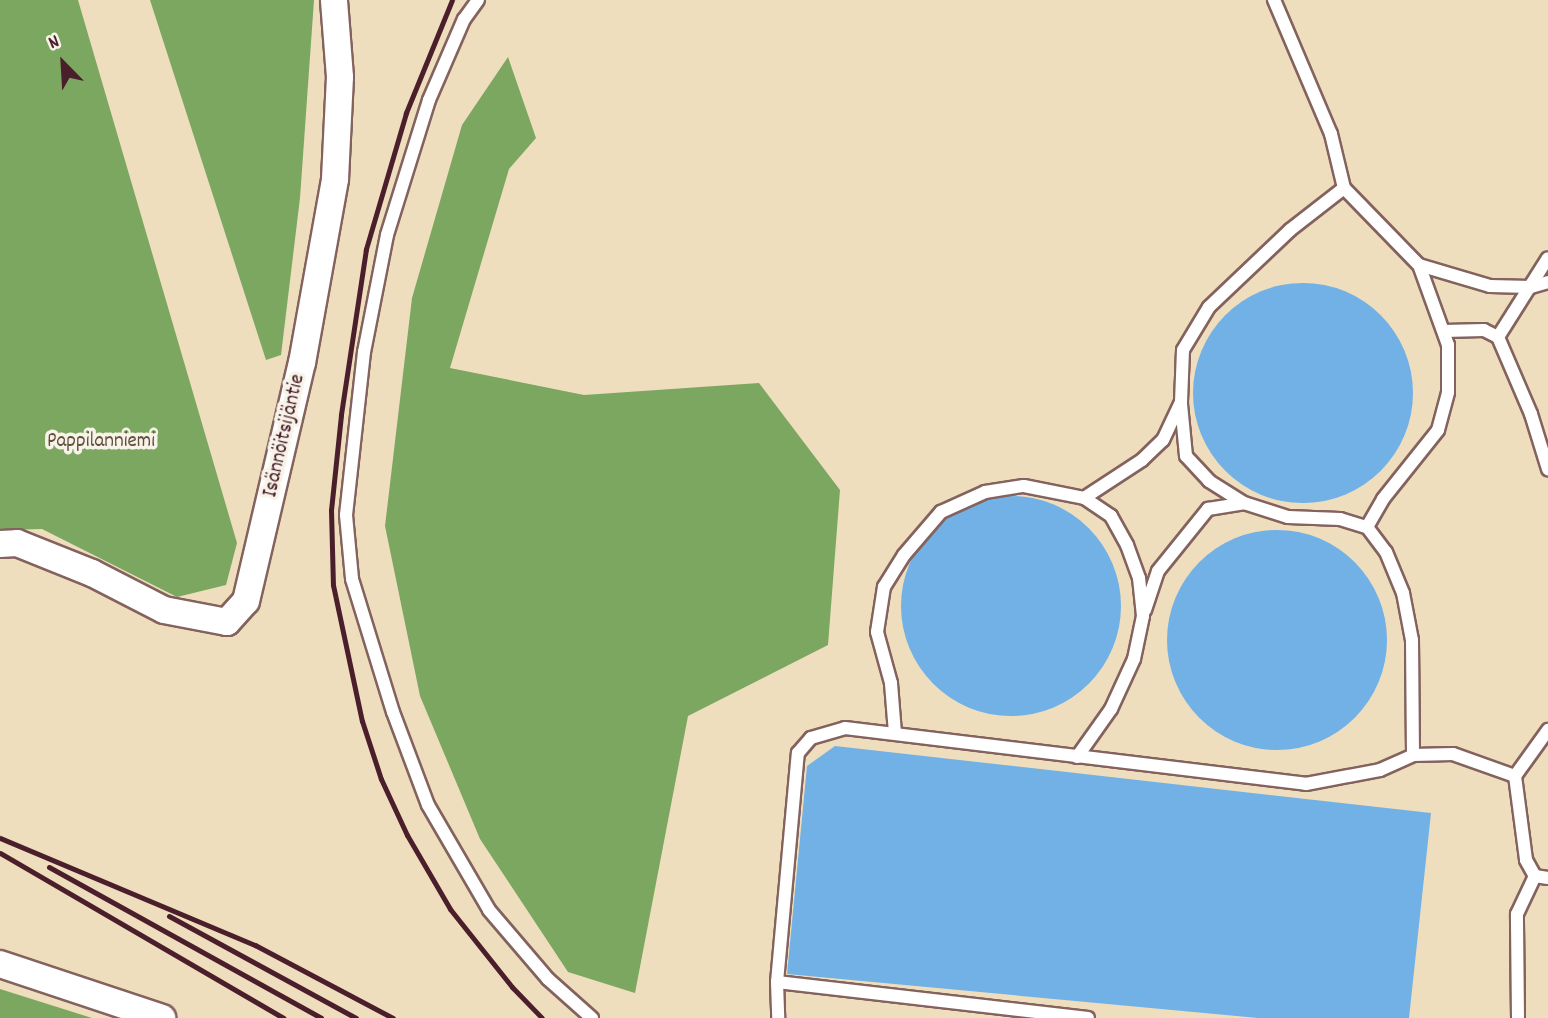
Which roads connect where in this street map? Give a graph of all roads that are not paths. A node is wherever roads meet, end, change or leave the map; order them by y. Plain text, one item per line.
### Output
1 (334, 0) edge
2 (478, 0) edge
3 (1274, 0) edge
4 (1344, 188) junction
5 (1548, 258) edge
6 (1419, 265) junction
7 (1548, 282) edge
8 (1531, 287) junction
9 (1444, 331) junction
10 (1498, 337) junction
11 (1181, 402) junction
12 (1548, 469) edge
13 (1084, 498) junction
14 (1244, 503) junction
15 (1367, 527) junction
16 (0, 544) edge
17 (1143, 617) junction
18 (1548, 730) edge
19 (895, 733) junction
20 (1413, 755) junction
21 (1077, 757) junction
22 (1515, 776) junction
23 (1542, 877) edge
24 (0, 964) edge
25 (777, 982) junction
26 (162, 1018) edge
27 (592, 1018) edge
28 (778, 1018) edge
29 (1088, 1018) edge
30 (1518, 1018) edge

1 - 16 street, Isännöitsijäntie
2 - 27 lane
3 - 4 lane
4 - 6 lane
4 - 11 lane
5 - 8 lane
6 - 8 lane
6 - 9 lane
7 - 8 lane
8 - 10 lane
9 - 10 lane
9 - 15 lane
10 - 12 lane
11 - 13 lane
11 - 14 lane
13 - 17 lane
13 - 19 lane
14 - 15 lane
14 - 17 lane
15 - 20 lane
17 - 21 lane
18 - 22 lane
19 - 21 lane
19 - 25 lane
20 - 21 lane
20 - 22 lane
22 - 23 lane
23 - 30 lane
24 - 26 street
25 - 28 lane
25 - 29 lane

